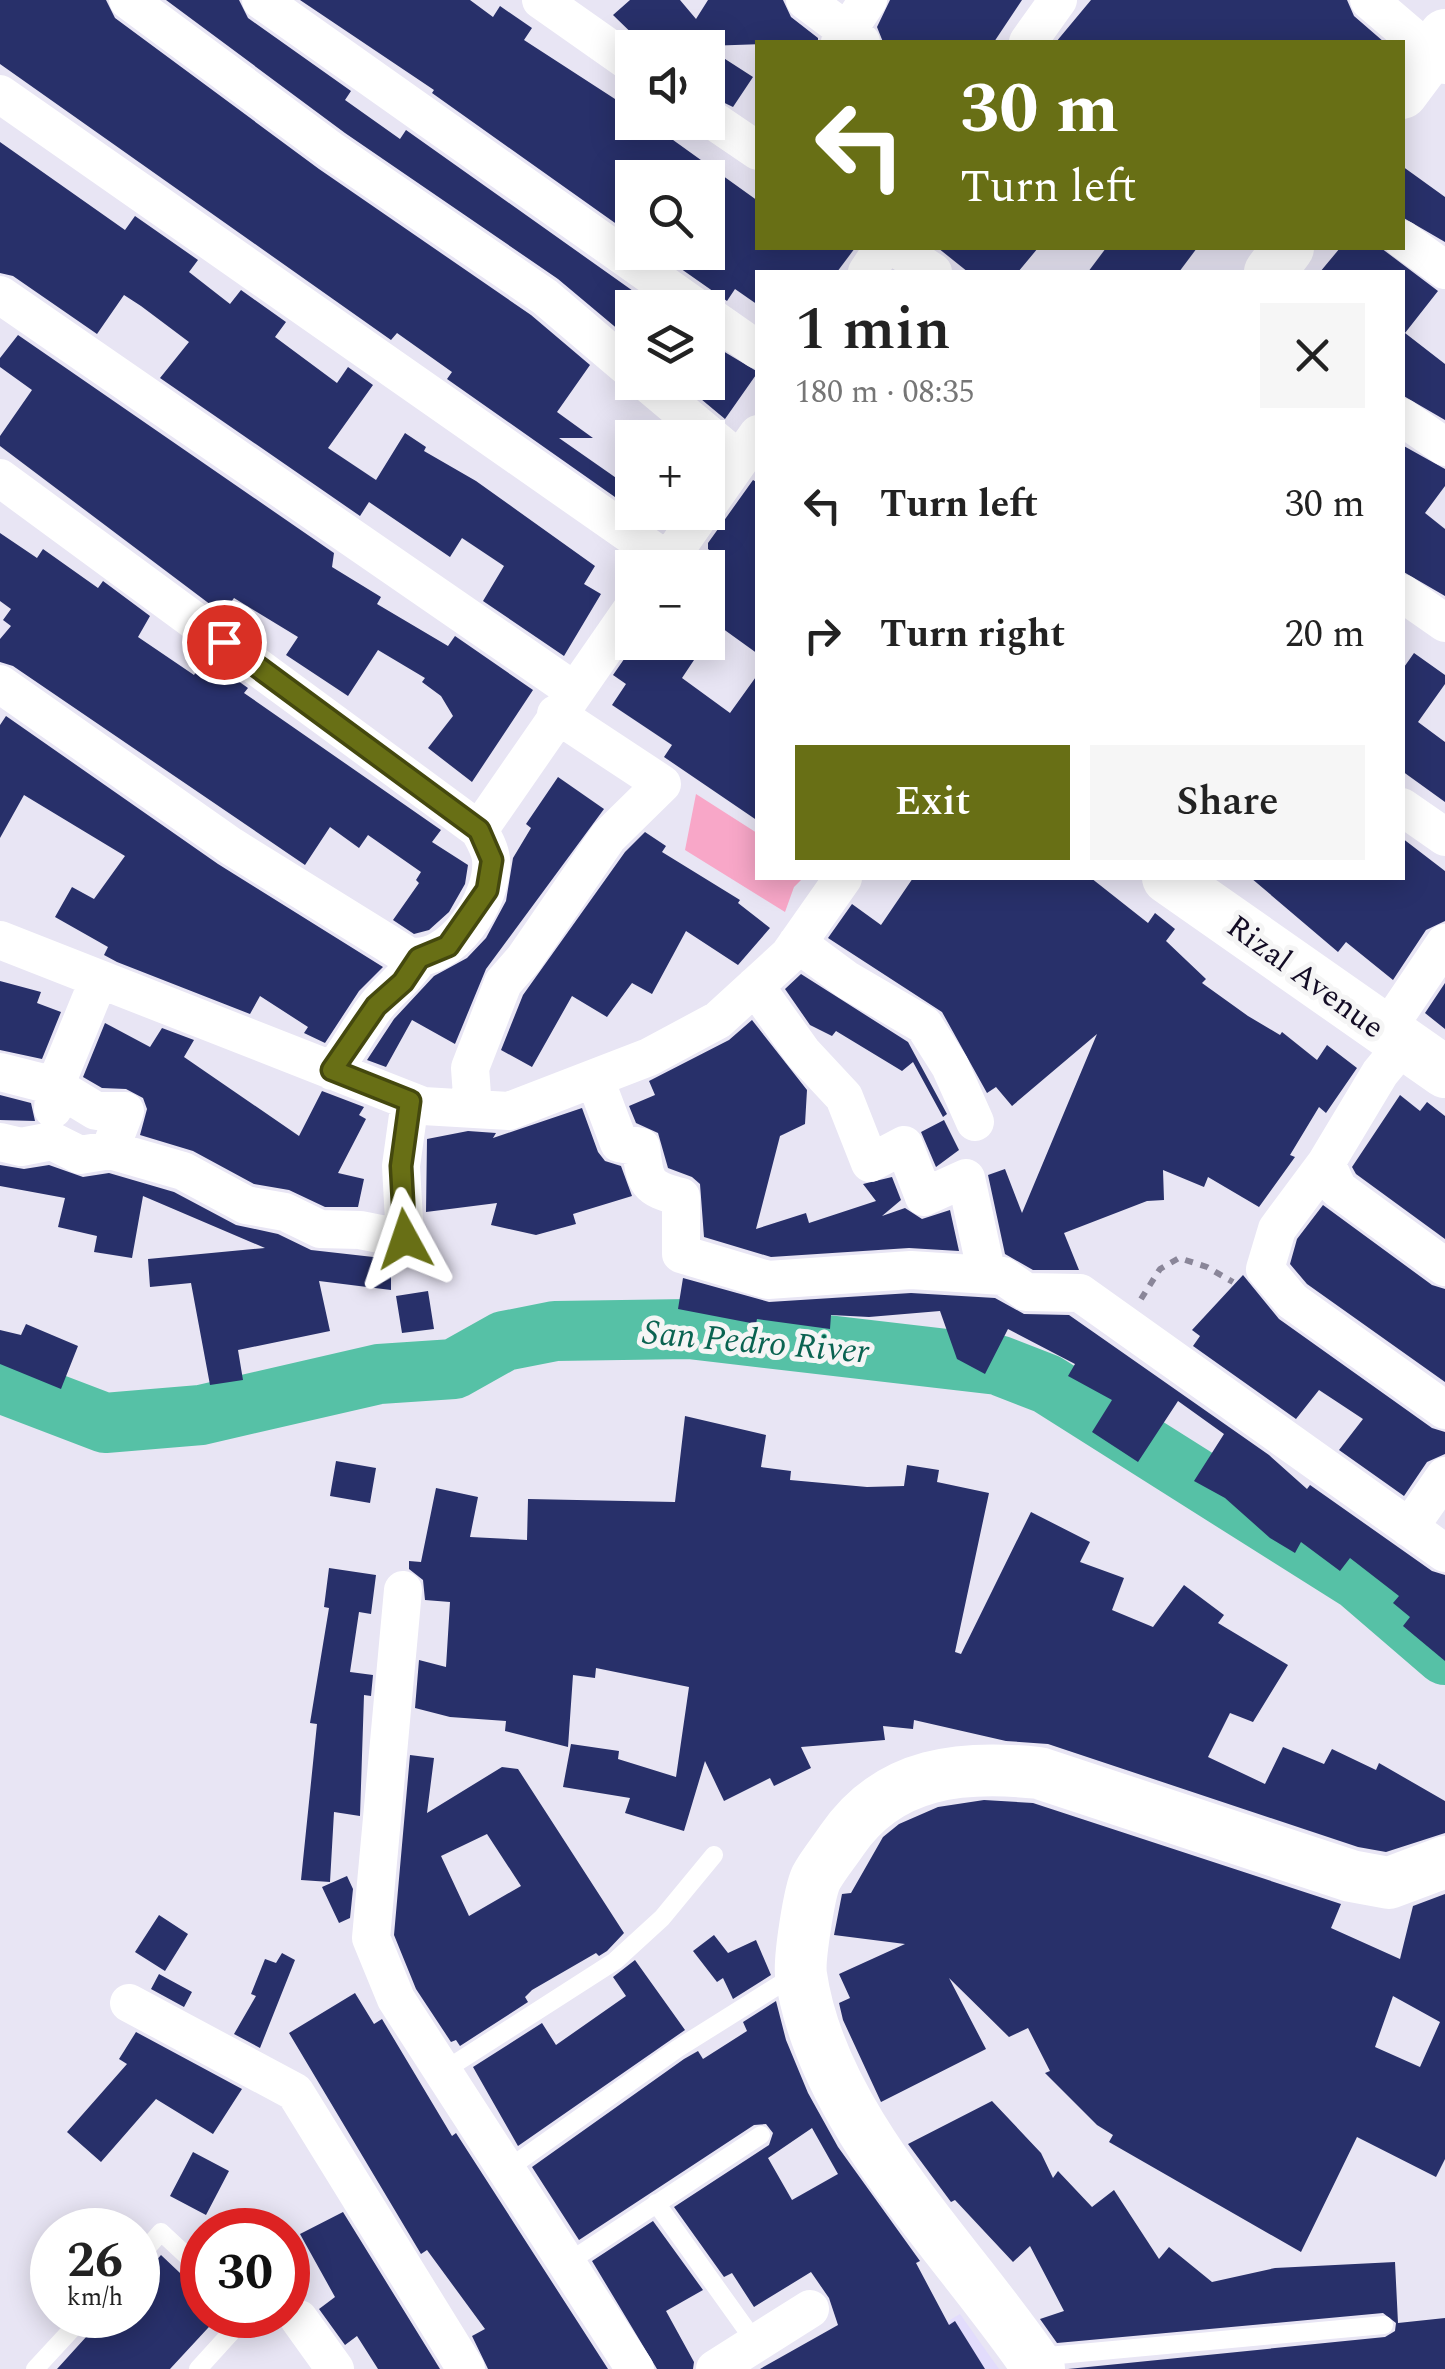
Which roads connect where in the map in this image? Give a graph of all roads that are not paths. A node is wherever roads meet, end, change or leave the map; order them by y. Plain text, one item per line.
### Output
1 (128, 0) edge
2 (261, 0) edge
3 (805, 0) edge
4 (868, 0) edge
5 (1058, 0) edge
6 (1370, 0) edge
7 (545, 2) edge
8 (849, 39) edge
9 (1029, 40) edge
10 (1441, 50) edge
11 (615, 52) edge
12 (1405, 90) edge
13 (0, 94) edge
14 (725, 128) edge
15 (755, 150) edge
16 (1405, 241) edge
17 (899, 250) edge
18 (930, 270) edge
19 (1445, 270) edge
20 (672, 290) edge
21 (0, 295) edge
22 (725, 327) edge
23 (755, 348) edge
24 (615, 357) edge
25 (674, 400) edge
26 (1405, 419) edge
27 (748, 447) edge
28 (1445, 447) edge
29 (0, 478) edge
30 (725, 480) edge
31 (645, 550) edge
32 (1405, 595) edge
33 (1445, 622) edge
34 (615, 633) edge
35 (0, 684) edge
36 (565, 702) junction
37 (1405, 809) edge
38 (479, 830) junction
39 (1445, 837) edge
40 (842, 880) edge
41 (1171, 880) edge
42 (0, 940) edge
43 (797, 943) junction
44 (1445, 943) edge
45 (419, 958) junction
46 (98, 979) junction
47 (756, 986) junction
48 (1411, 1049) edge
49 (332, 1070) junction
50 (0, 1072) edge
51 (596, 1079) junction
52 (54, 1086) junction
53 (410, 1101) junction
54 (473, 1109) junction
55 (975, 1122) dead end
56 (0, 1142) edge
57 (52, 1142) junction
58 (110, 1150) junction
59 (1326, 1163) junction
60 (1445, 1267) edge
61 (986, 1274) junction
62 (1445, 1410) edge
63 (1445, 1476) edge
64 (1409, 1528) junction
65 (1445, 1553) edge
66 (403, 1590) dead end
67 (714, 1855) dead end
68 (1445, 1862) edge
69 (800, 1972) junction
70 (129, 2003) dead end
71 (445, 2070) junction
72 (761, 2136) dead end
73 (509, 2168) junction
74 (656, 2203) junction
75 (160, 2233) edge
76 (180, 2250) edge
77 (567, 2263) junction
78 (810, 2308) dead end
79 (1384, 2324) dead end
80 (310, 2334) edge
81 (64, 2338) edge
82 (226, 2338) edge
83 (756, 2343) junction
84 (1035, 2363) edge
85 (36, 2369) edge
86 (198, 2369) edge
87 (335, 2369) edge
88 (466, 2369) edge
89 (635, 2369) edge
90 (715, 2369) edge

1 - 24 street
2 - 20 street
3 - 8 street
4 - 8 street
5 - 9 street
6 - 10 street
7 - 11 street
10 - 12 main road
13 - 31 street
14 - 15 street
16 - 19 street
17 - 18 street
21 - 36 street
22 - 23 street
25 - 27 street
26 - 28 street
27 - 30 street
29 - 38 street
32 - 33 street
34 - 36 street
35 - 45 street
36 - 38 street
36 - 54 street
37 - 39 street
38 - 45 street
40 - 43 street
41 - 48 main road, Rizal Avenue
42 - 46 street
43 - 47 street
43 - 55 street
44 - 48 street
45 - 49 street
46 - 49 street
46 - 52 street
47 - 51 street
47 - 61 street
48 - 59 street
49 - 53 street
50 - 52 street
51 - 54 street
51 - 61 street
52 - 57 street
52 - 58 street
53 - 54 street
53 - 58 street
56 - 57 street
57 - 58 street
59 - 60 street
59 - 62 street
61 - 64 street
63 - 64 street
64 - 65 street
66 - 71 street
67 - 71 lane
68 - 69 main road
69 - 73 lane
69 - 84 main road
70 - 88 street
71 - 73 street
72 - 74 lane
73 - 77 street
74 - 77 lane
74 - 83 lane
75 - 76 lane
77 - 89 street
78 - 83 street
79 - 84 lane
80 - 87 street
81 - 85 lane
82 - 86 lane
83 - 90 street

